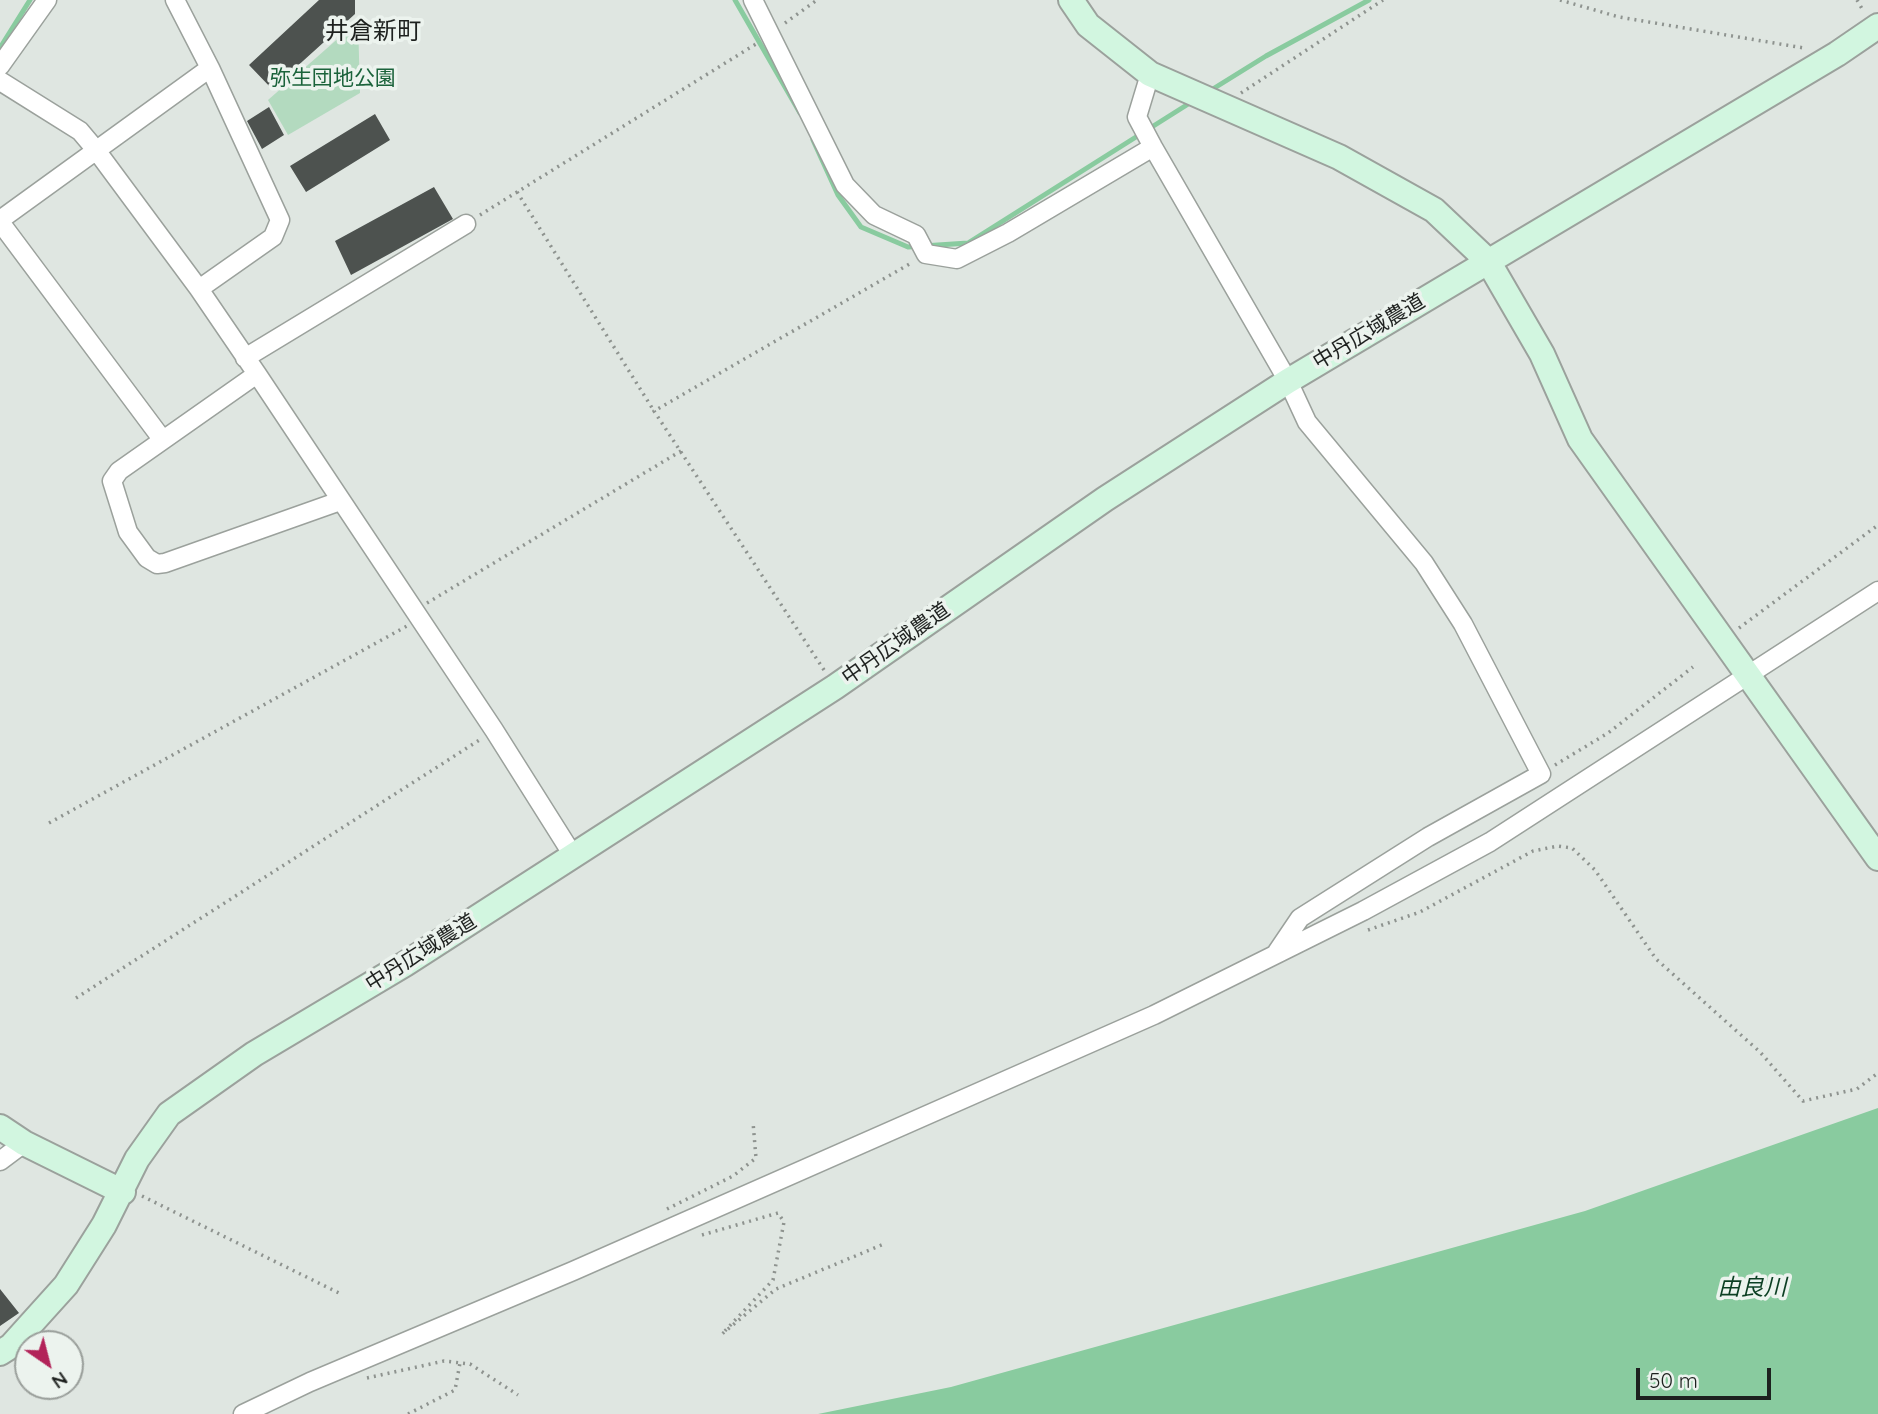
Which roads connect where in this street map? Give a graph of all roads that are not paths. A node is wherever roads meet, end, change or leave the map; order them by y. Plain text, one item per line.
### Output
1 (175, 0) edge
2 (753, 0) edge
3 (1071, 0) edge
4 (39, 4) edge
5 (1878, 26) edge
6 (0, 66) edge
7 (210, 68) junction
8 (1150, 74) junction
9 (0, 81) edge
10 (1153, 147) junction
11 (96, 150) junction
12 (0, 221) edge
13 (466, 224) road end
14 (1488, 261) junction
15 (199, 289) junction
16 (245, 358) junction
17 (257, 374) junction
18 (1288, 381) junction
19 (162, 439) junction
20 (340, 501) junction
21 (1878, 591) edge
22 (1749, 679) junction
23 (574, 857) junction
24 (1878, 858) edge
25 (1275, 955) junction
26 (0, 1127) edge
27 (24, 1143) junction
28 (0, 1161) edge
29 (122, 1192) junction
30 (0, 1353) edge
31 (243, 1414) edge

1 - 7 street
2 - 10 street
3 - 8 street
4 - 6 street
5 - 14 street, 中丹広域農道
7 - 11 street
7 - 15 street
8 - 10 street
8 - 14 street
9 - 11 street
10 - 18 street
11 - 12 street
11 - 15 street
12 - 19 street
13 - 16 street
14 - 18 street, 中丹広域農道
14 - 22 street
15 - 16 street
16 - 17 street
17 - 19 street
17 - 20 street
18 - 23 street, 中丹広域農道
18 - 25 street
19 - 20 street
20 - 23 street
21 - 22 street
22 - 24 street
22 - 25 street
23 - 29 street, 中丹広域農道
25 - 31 street
26 - 27 street
27 - 28 street
27 - 29 street
29 - 30 street, 中丹広域農道

